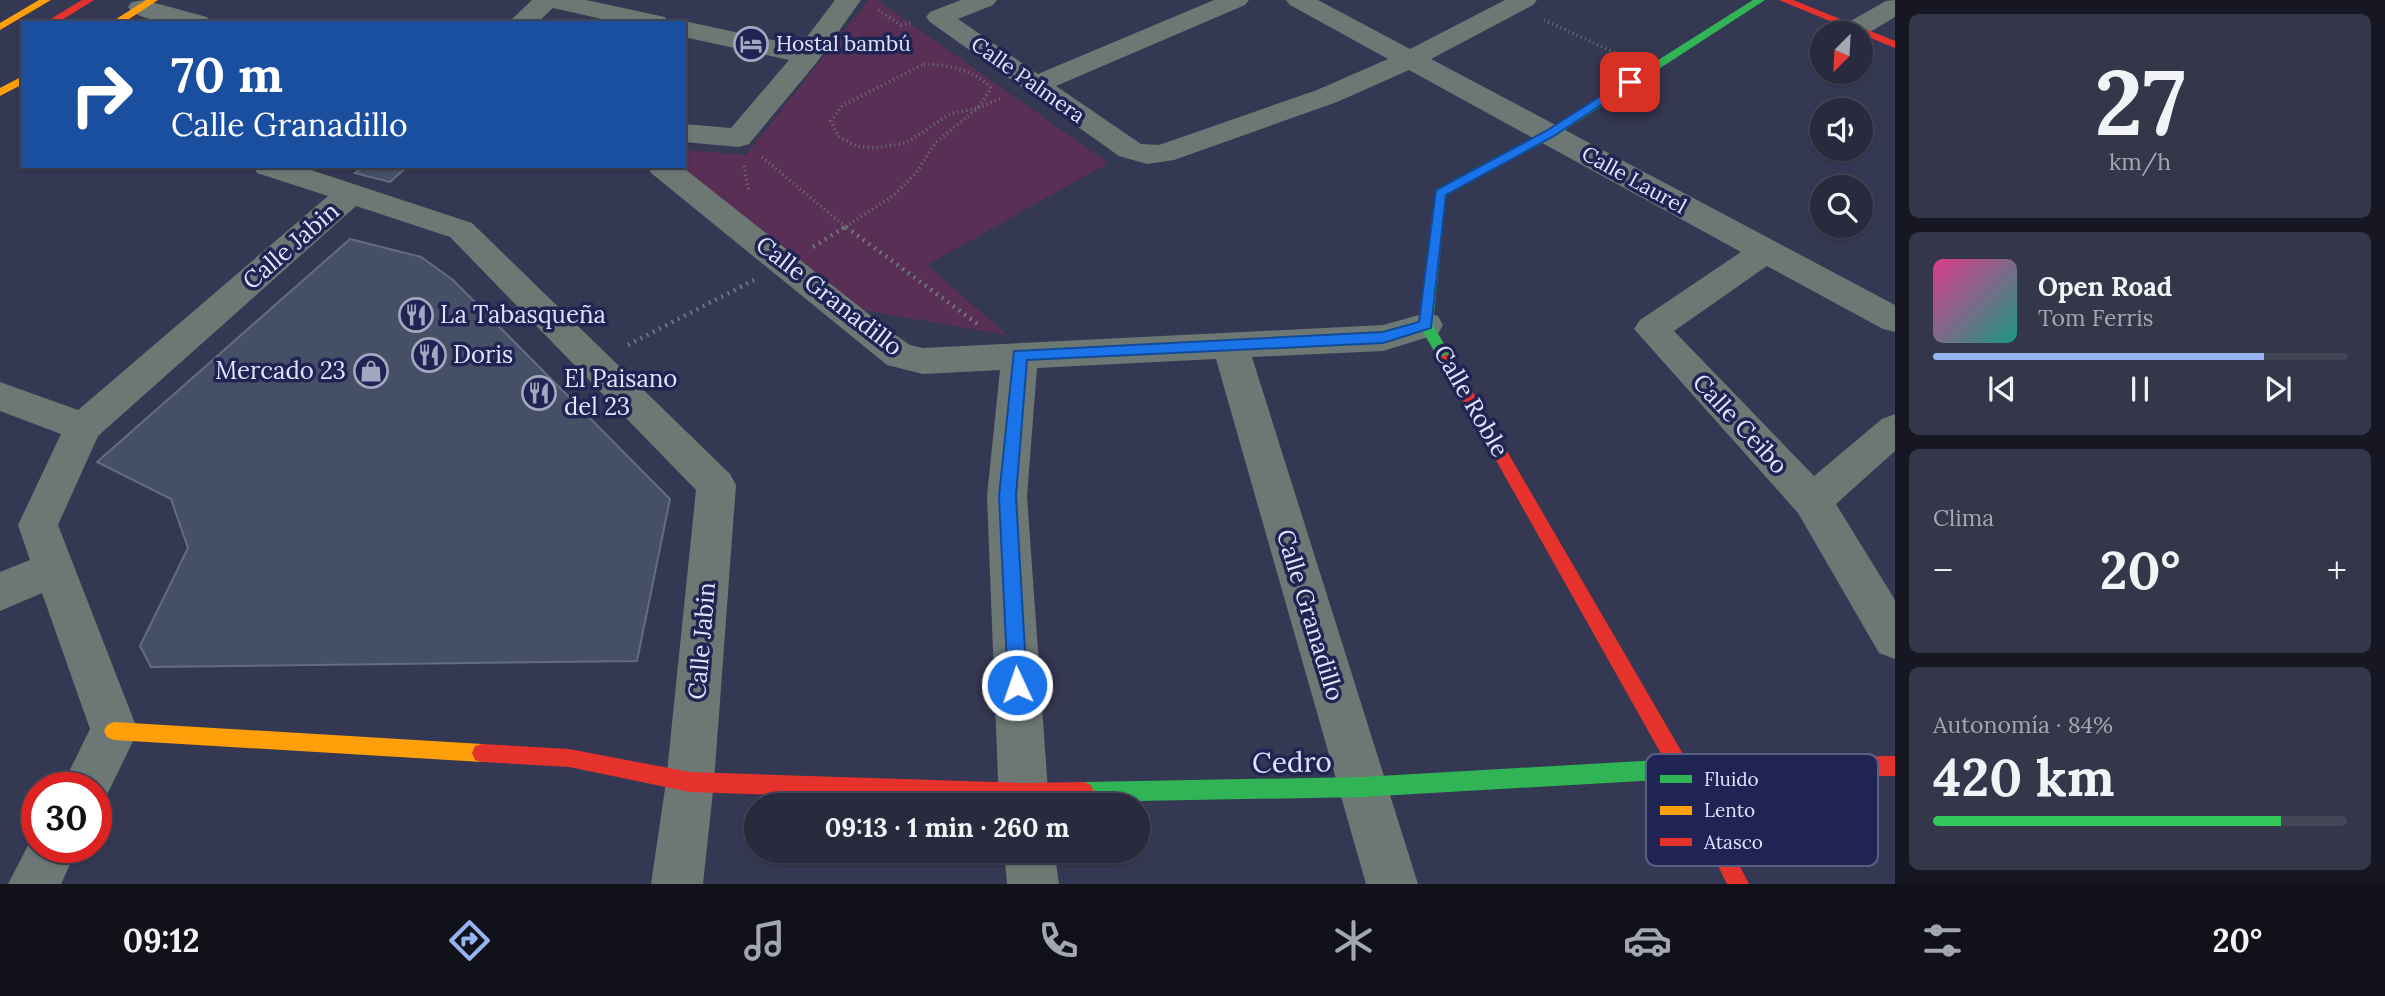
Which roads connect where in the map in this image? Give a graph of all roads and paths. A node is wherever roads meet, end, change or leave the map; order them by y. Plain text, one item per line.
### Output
1 (46, 0) edge
2 (89, 0) edge
3 (549, 0) edge
4 (984, 0) edge
5 (1236, 0) edge
6 (1299, 0) edge
7 (1760, 0) edge
8 (1784, 0) edge
9 (860, 3) edge
10 (1518, 3) edge
11 (147, 4) edge
12 (1895, 6) edge
13 (939, 17) junction
14 (52, 21) edge
15 (118, 21) edge
16 (193, 21) edge
17 (523, 21) edge
18 (647, 21) edge
19 (1836, 21) edge
20 (1870, 21) edge
21 (0, 27) edge
22 (686, 29) edge
23 (1873, 36) edge
24 (1895, 45) edge
25 (807, 56) junction
26 (1409, 60) junction
27 (1651, 69) junction
28 (1035, 85) junction
29 (978, 108) junction
30 (686, 133) edge
31 (1550, 134) junction
32 (739, 138) junction
33 (278, 168) edge
34 (665, 168) edge
35 (344, 182) edge
36 (846, 227) junction
37 (1765, 251) junction
38 (785, 263) junction
39 (1895, 320) edge
40 (1426, 325) junction
41 (1230, 345) junction
42 (1020, 355) junction
43 (594, 363) junction
44 (0, 396) edge
45 (83, 427) junction
46 (1895, 429) edge
47 (1812, 501) junction
48 (52, 569) junction
49 (0, 592) edge
50 (1895, 639) edge
51 (114, 731) junction
52 (1672, 754) edge
53 (1646, 770) edge
54 (93, 772) edge
55 (690, 782) junction
56 (1362, 787) junction
57 (905, 793) edge
58 (1023, 793) edge
59 (1150, 795) edge
60 (45, 863) edge
61 (1032, 863) edge
62 (1729, 866) edge
63 (34, 884) edge
64 (677, 884) edge
65 (1034, 884) edge
66 (1392, 884) edge
67 (1738, 884) edge

1 - 21 street
2 - 14 street
3 - 17 street
3 - 18 street
4 - 13 street, Calle Palmera
5 - 28 street
6 - 26 street, Calle Laurel
7 - 27 street, Calle Roble
8 - 19 street
9 - 13 path
9 - 25 street
10 - 26 street
10 - 27 path
11 - 15 street
11 - 16 street
12 - 20 street
13 - 28 street, Calle Palmera
22 - 25 street
23 - 24 street
25 - 32 street
26 - 28 street, Calle Palmera
26 - 31 street, Calle Laurel
27 - 31 street, Calle Roble
28 - 29 path
29 - 29 path
29 - 36 path
30 - 32 street
31 - 37 street, Calle Laurel
31 - 40 street, Calle Roble
32 - 36 path
33 - 35 street
34 - 38 street, Calle Granadillo
35 - 43 street, Calle Jabin
35 - 45 street, Calle Jabin
36 - 38 path
36 - 42 path
37 - 39 street, Calle Laurel
37 - 47 street, Calle Ceibo
38 - 42 street, Calle Granadillo
38 - 43 path
40 - 41 street, Calle Granadillo
40 - 52 street, Calle Roble
41 - 42 street, Calle Granadillo
41 - 56 street, Calle Granadillo
42 - 58 street
43 - 55 street, Calle Jabin
44 - 45 street
45 - 48 street, Calle Jabin
46 - 47 street
47 - 50 street, Calle Ceibo
48 - 49 street
48 - 51 street, Calle Jabin
51 - 54 street
51 - 55 street
53 - 56 street, Cedro
55 - 57 street, Cedro
55 - 64 street, Calle Jabin
56 - 59 street, Cedro
56 - 66 street, Calle Granadillo
60 - 63 street
61 - 65 street
62 - 67 street, Calle Roble

